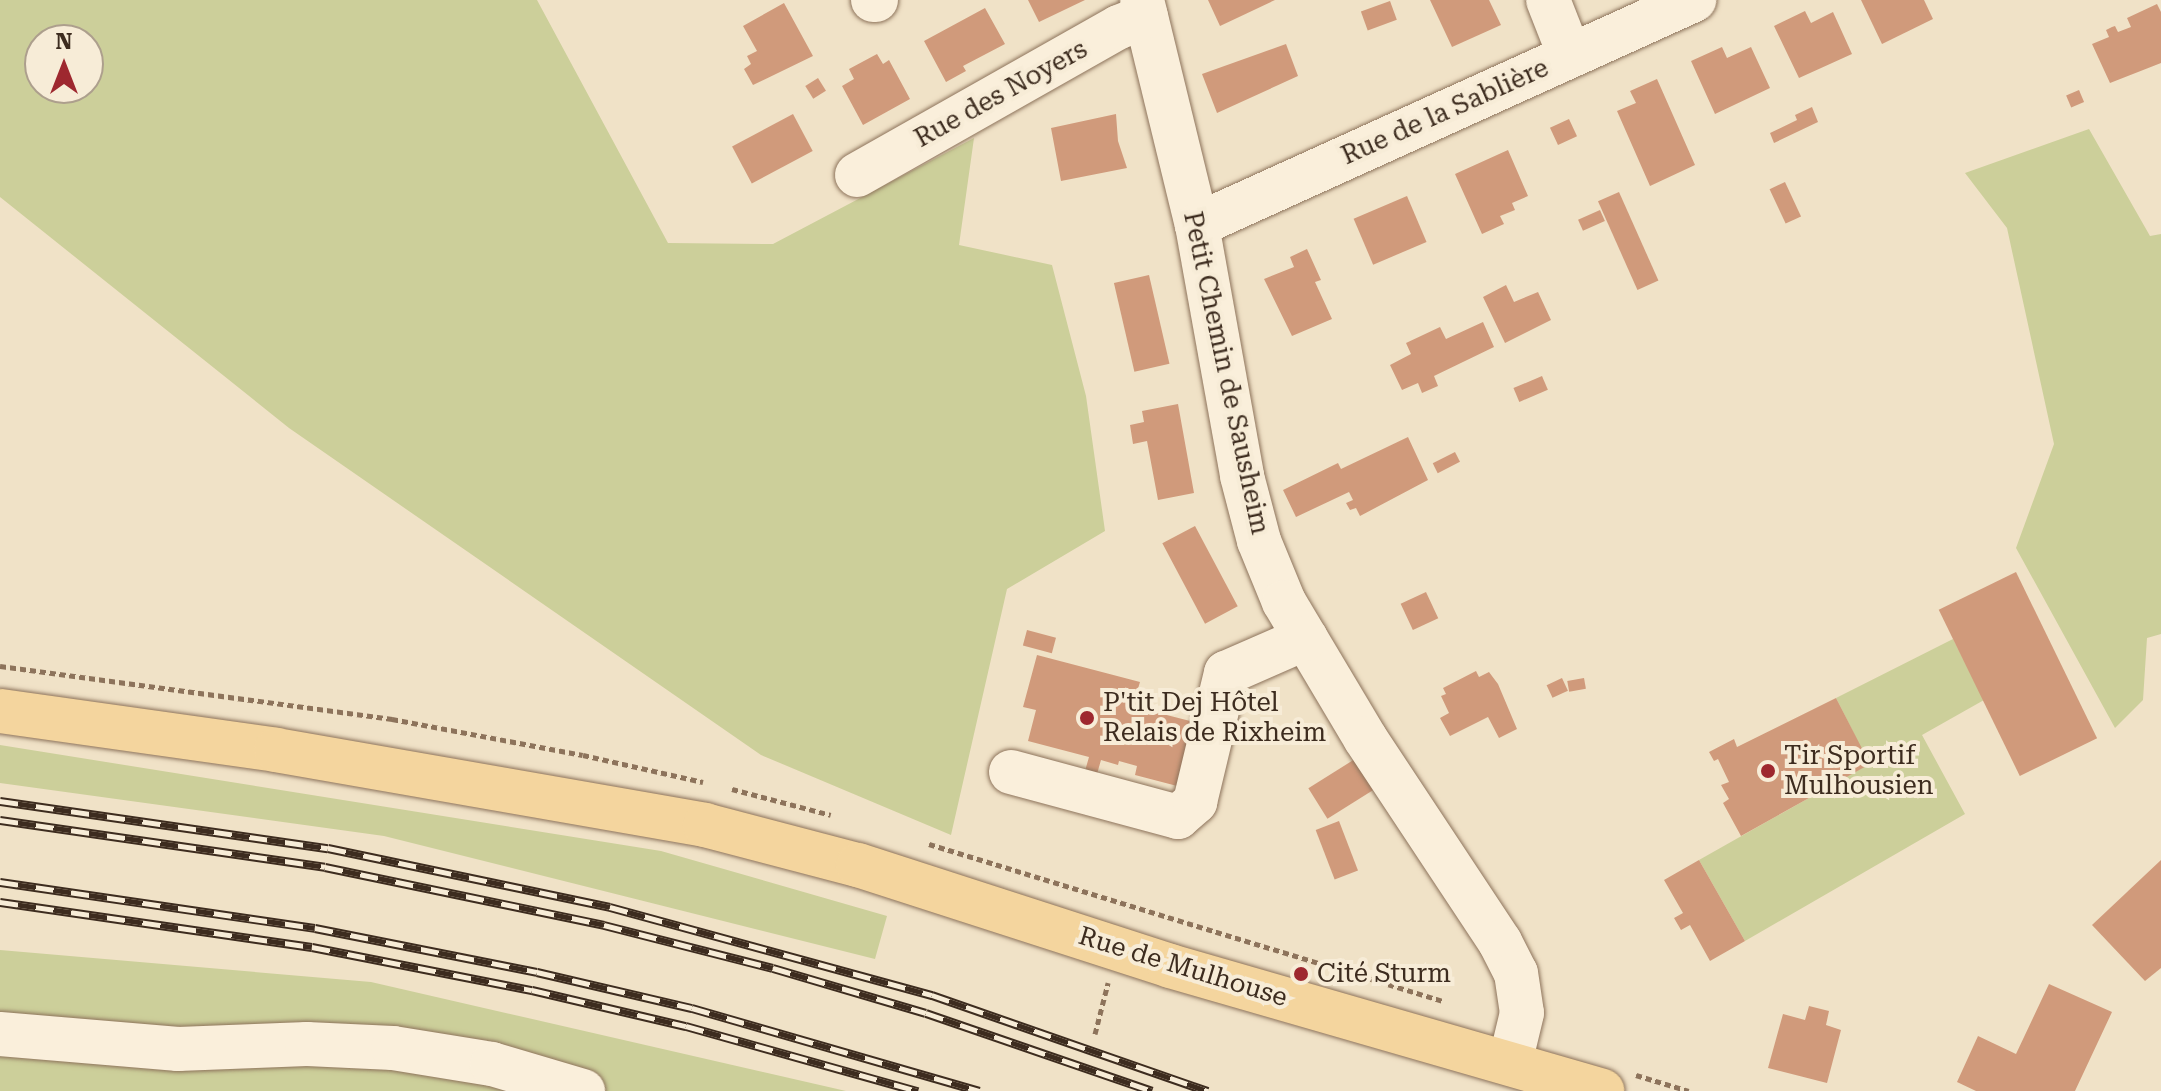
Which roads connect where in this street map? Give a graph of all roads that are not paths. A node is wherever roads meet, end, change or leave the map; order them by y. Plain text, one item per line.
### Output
1 (1548, 0) edge
2 (1694, 0) edge
3 (1144, 8) edge
4 (1570, 56) junction
5 (857, 175) dead end
6 (1197, 225) junction
7 (1306, 638) junction
8 (0, 711) edge
9 (1011, 772) dead end
10 (0, 1034) edge
11 (1510, 1063) junction
12 (1615, 1082) edge
13 (583, 1091) edge

1 - 4 street
2 - 4 street, Rue de la Sablière
3 - 5 street, Rue des Noyers
3 - 6 street, Petit Chemin de Sausheim
4 - 6 street, Rue de la Sablière
6 - 7 street, Petit Chemin de Sausheim
7 - 9 street
7 - 11 street, Petit Chemin de Sausheim
8 - 11 main road, Rue de Mulhouse
10 - 13 street
11 - 12 main road, Rue de Mulhouse

